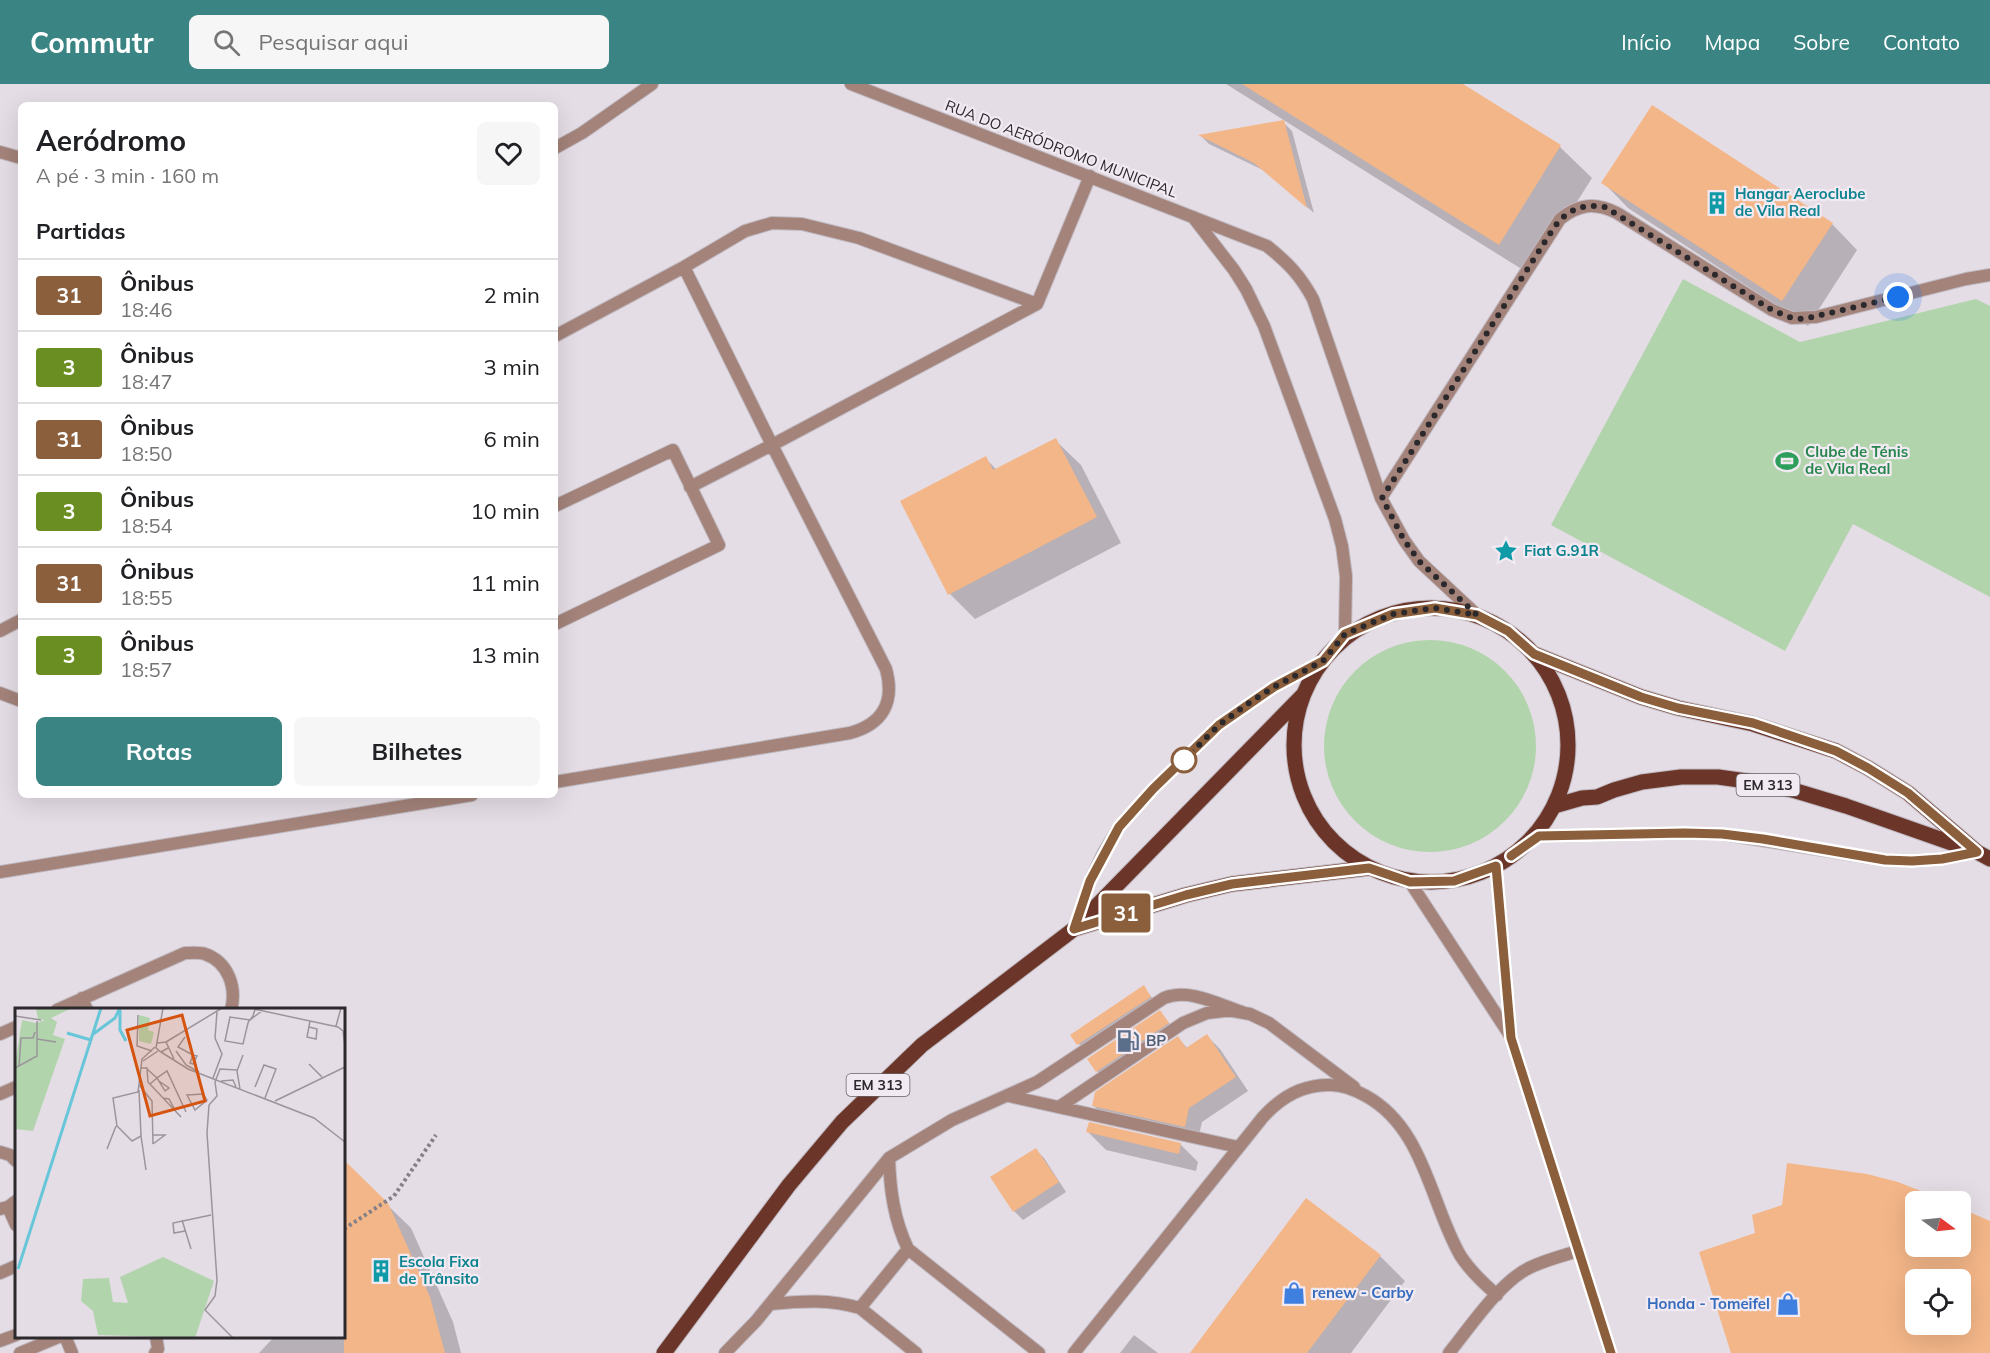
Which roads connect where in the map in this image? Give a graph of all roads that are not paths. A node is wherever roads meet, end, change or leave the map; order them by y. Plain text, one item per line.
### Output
1 (652, 84) edge
2 (851, 84) edge
3 (558, 146) edge
4 (0, 152) edge
5 (18, 157) edge
6 (1090, 176) junction
7 (1192, 216) junction
8 (684, 267) junction
9 (1990, 275) edge
10 (1037, 304) junction
11 (558, 334) edge
12 (772, 445) junction
13 (690, 487) junction
14 (1382, 498) junction
15 (558, 505) edge
16 (1477, 615) junction
17 (18, 622) edge
18 (558, 623) edge
19 (0, 632) edge
20 (1345, 634) junction
21 (1534, 654) junction
22 (1323, 661) junction
23 (0, 693) edge
24 (1303, 695) junction
25 (18, 700) edge
26 (558, 782) edge
27 (454, 798) edge
28 (1554, 806) junction
29 (1539, 836) junction
30 (1983, 855) edge
31 (1496, 866) junction
32 (1369, 868) junction
33 (0, 872) edge
34 (1410, 882) junction
35 (1074, 929) junction
36 (84, 1004) edge
37 (66, 1008) edge
38 (232, 1008) edge
39 (1242, 1012) junction
40 (15, 1027) edge
41 (0, 1034) edge
42 (1511, 1038) junction
43 (15, 1087) edge
44 (0, 1094) edge
45 (1008, 1096) junction
46 (1369, 1098) junction
47 (1059, 1107) junction
48 (1238, 1147) junction
49 (0, 1152) edge
50 (889, 1158) junction
51 (15, 1160) edge
52 (8, 1205) edge
53 (15, 1222) edge
54 (908, 1248) junction
55 (1578, 1251) junction
56 (15, 1266) edge
57 (0, 1273) edge
58 (1497, 1295) junction
59 (770, 1304) junction
60 (860, 1308) junction
61 (15, 1335) edge
62 (58, 1338) edge
63 (64, 1338) edge
64 (156, 1338) edge
65 (0, 1341) edge
66 (20, 1353) edge
67 (72, 1353) edge
68 (155, 1353) edge
69 (664, 1353) edge
70 (725, 1353) edge
71 (916, 1353) edge
72 (1039, 1353) edge
73 (1074, 1353) edge
74 (1449, 1353) edge
75 (1611, 1353) edge

1 - 3 street
2 - 6 street, RUA DO AERÓDROMO MUNICIPAL
4 - 5 street
6 - 7 street, RUA DO AERÓDROMO MUNICIPAL
6 - 10 street
7 - 14 street, RUA DO AERÓDROMO MUNICIPAL
7 - 20 street
8 - 10 street
8 - 11 street
8 - 12 street
9 - 14 street
10 - 12 street
12 - 13 street
12 - 26 street
13 - 15 street
13 - 18 street
14 - 16 street, RUA DO AERÓDROMO MUNICIPAL
16 - 20 main road, EM 313
16 - 21 main road, EM 313
17 - 19 street
20 - 22 main road, EM 313
21 - 28 main road, EM 313
21 - 30 main road, EM 313
22 - 24 main road, EM 313
22 - 35 street
23 - 25 street
24 - 32 main road, EM 313
24 - 35 main road, EM 313
27 - 33 street
28 - 29 main road, EM 313
28 - 30 main road, EM 313
29 - 30 street
29 - 31 main road, EM 313
31 - 34 main road, EM 313
31 - 42 street
32 - 34 main road, EM 313
32 - 35 main road, EM 313
34 - 42 street
35 - 69 main road, EM 313
36 - 37 street
36 - 38 street
39 - 45 street
39 - 46 street
39 - 47 street
40 - 41 street
42 - 55 street
43 - 44 street
45 - 47 street
45 - 50 street
46 - 48 street
46 - 58 street
47 - 48 street
48 - 73 street
49 - 51 street
50 - 54 street
50 - 59 street
52 - 53 street
54 - 60 street
54 - 72 street
55 - 58 street
55 - 75 street
56 - 57 street
58 - 74 street
59 - 60 street
59 - 70 street
60 - 71 street
61 - 65 street
62 - 66 street
63 - 67 street
64 - 68 street

